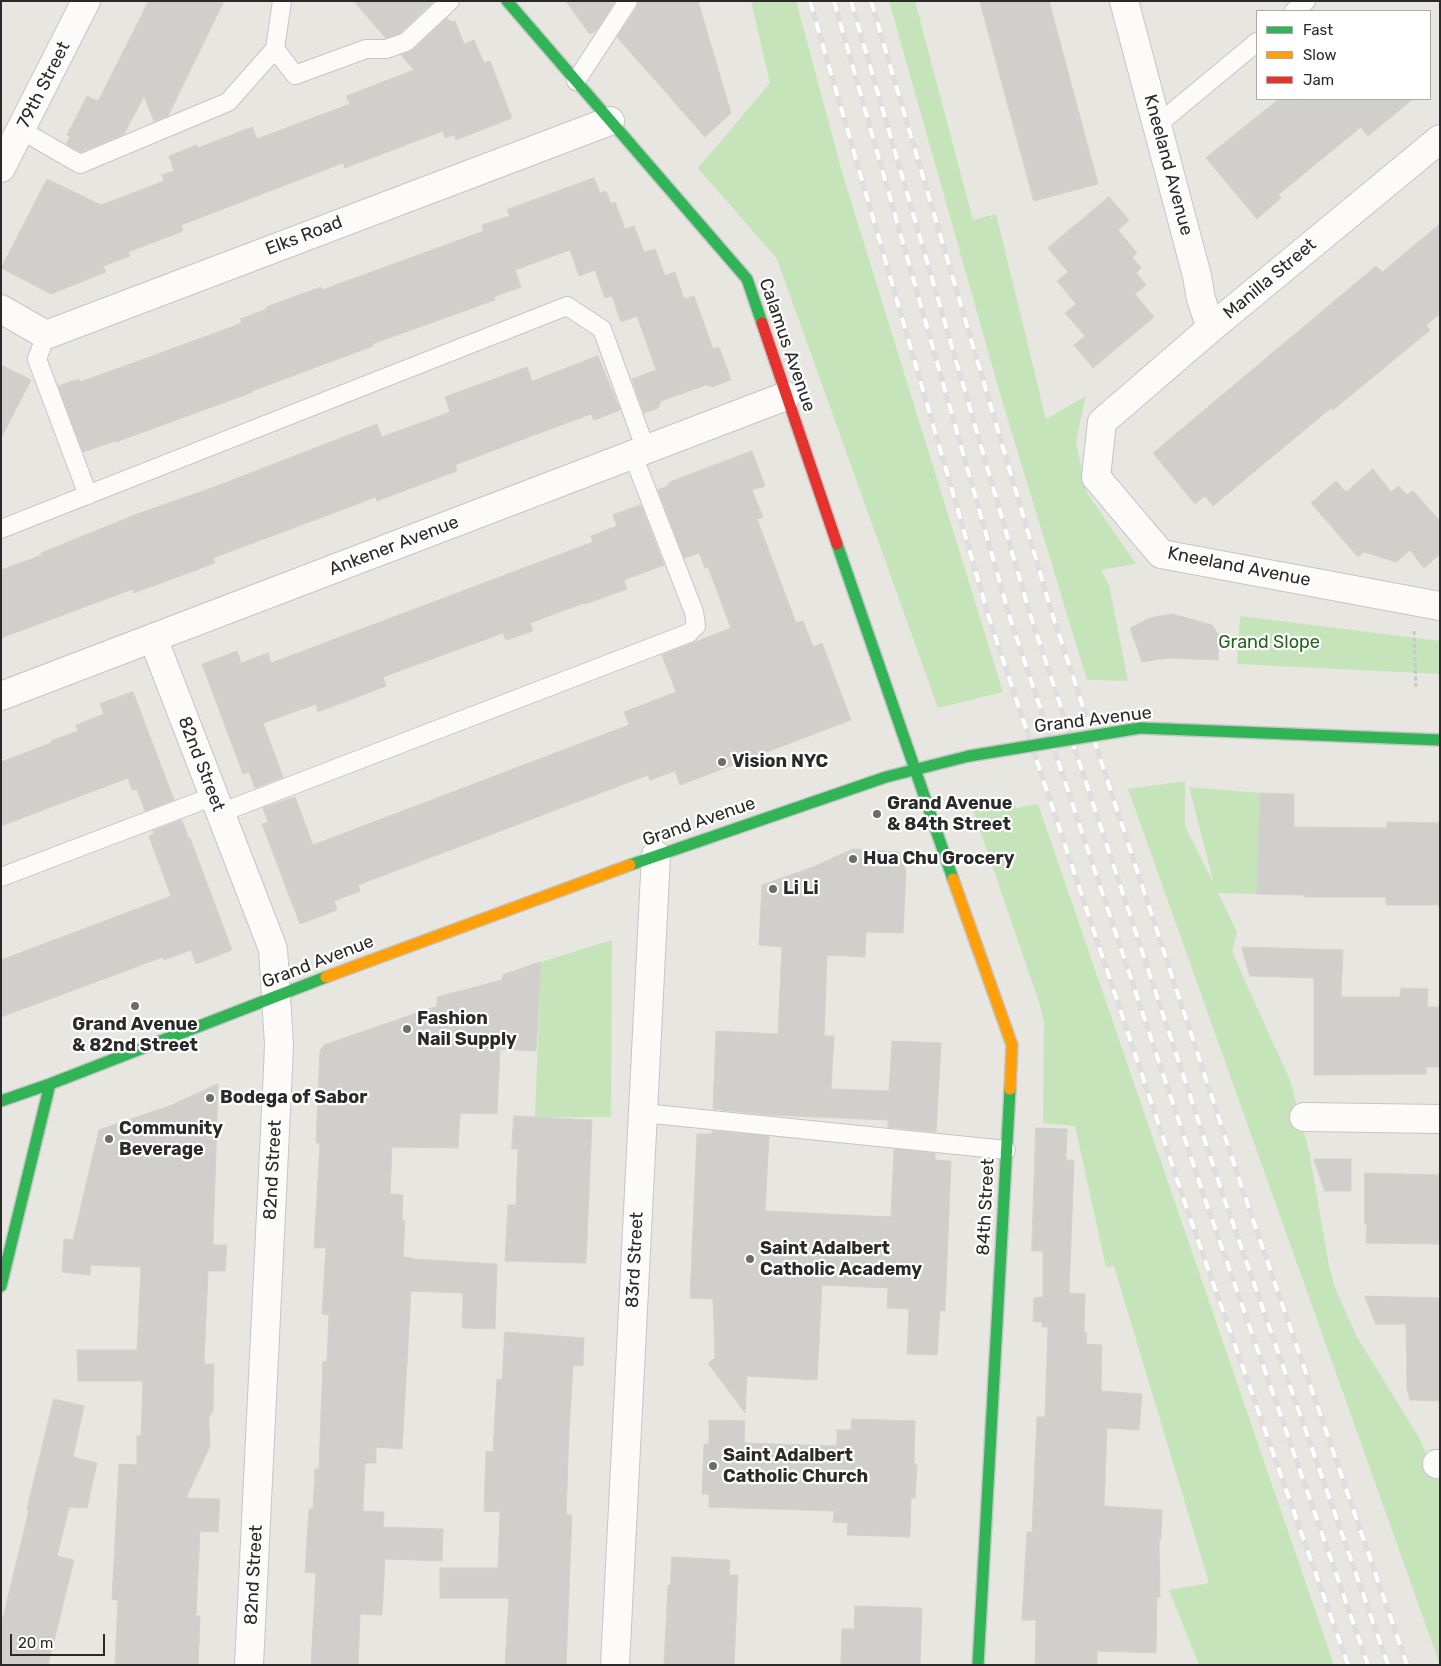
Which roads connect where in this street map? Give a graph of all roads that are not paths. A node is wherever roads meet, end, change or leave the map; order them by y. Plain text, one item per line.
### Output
1 (86, 1) edge
2 (282, 1) edge
3 (450, 1) edge
4 (507, 1) edge
5 (628, 1) edge
6 (1124, 1) edge
7 (1306, 1) edge
8 (1295, 10) edge
9 (1256, 43) edge
10 (275, 49) junction
11 (576, 81) junction
12 (610, 121) junction
13 (1157, 125) junction
14 (21, 130) junction
15 (1440, 139) edge
16 (2, 166) edge
17 (1, 309) edge
18 (1211, 328) junction
19 (46, 334) junction
20 (786, 396) junction
21 (1102, 422) joint
22 (640, 452) junction
23 (88, 495) junction
24 (1, 529) edge
25 (1440, 606) edge
26 (153, 638) junction
27 (1, 696) edge
28 (1440, 740) edge
29 (914, 769) junction
30 (217, 805) junction
31 (656, 855) junction
32 (1, 877) edge
33 (276, 996) junction
34 (50, 1084) junction
35 (1, 1100) edge
36 (643, 1113) junction
37 (1304, 1117) dead end
38 (1440, 1119) edge
39 (1006, 1150) junction
40 (1, 1286) edge
41 (249, 1665) edge
42 (615, 1665) edge
43 (978, 1665) edge

1 - 14 street, 79th Street
2 - 10 lane
3 - 10 lane
4 - 11 street, Calamus Avenue
5 - 11 lane
6 - 13 street, Kneeland Avenue
7 - 8 lane
9 - 13 lane
10 - 14 lane
11 - 12 street, Calamus Avenue
12 - 19 street, Elks Road
12 - 20 street, Calamus Avenue
13 - 18 street, Kneeland Avenue
14 - 16 street, 79th Street
15 - 18 street, Manilla Street
17 - 19 street
18 - 21 street, Manilla Street
19 - 23 lane
20 - 22 street, Ankener Avenue
20 - 29 street, Calamus Avenue
21 - 25 street, Kneeland Avenue
22 - 23 lane
22 - 26 street, Ankener Avenue
22 - 30 lane
23 - 24 lane
26 - 27 street, Ankener Avenue
26 - 30 street, 82nd Street
28 - 29 street, Grand Avenue, bridge
29 - 31 street, Grand Avenue
29 - 39 street, 84th Street
30 - 32 lane
30 - 33 street, 82nd Street
31 - 33 street, Grand Avenue
31 - 36 street, 83rd Street
33 - 34 street, Grand Avenue
33 - 41 street, 82nd Street
34 - 35 street, Grand Avenue
34 - 40 street
36 - 39 lane
36 - 42 street, 83rd Street
37 - 38 street
39 - 43 street, 84th Street

